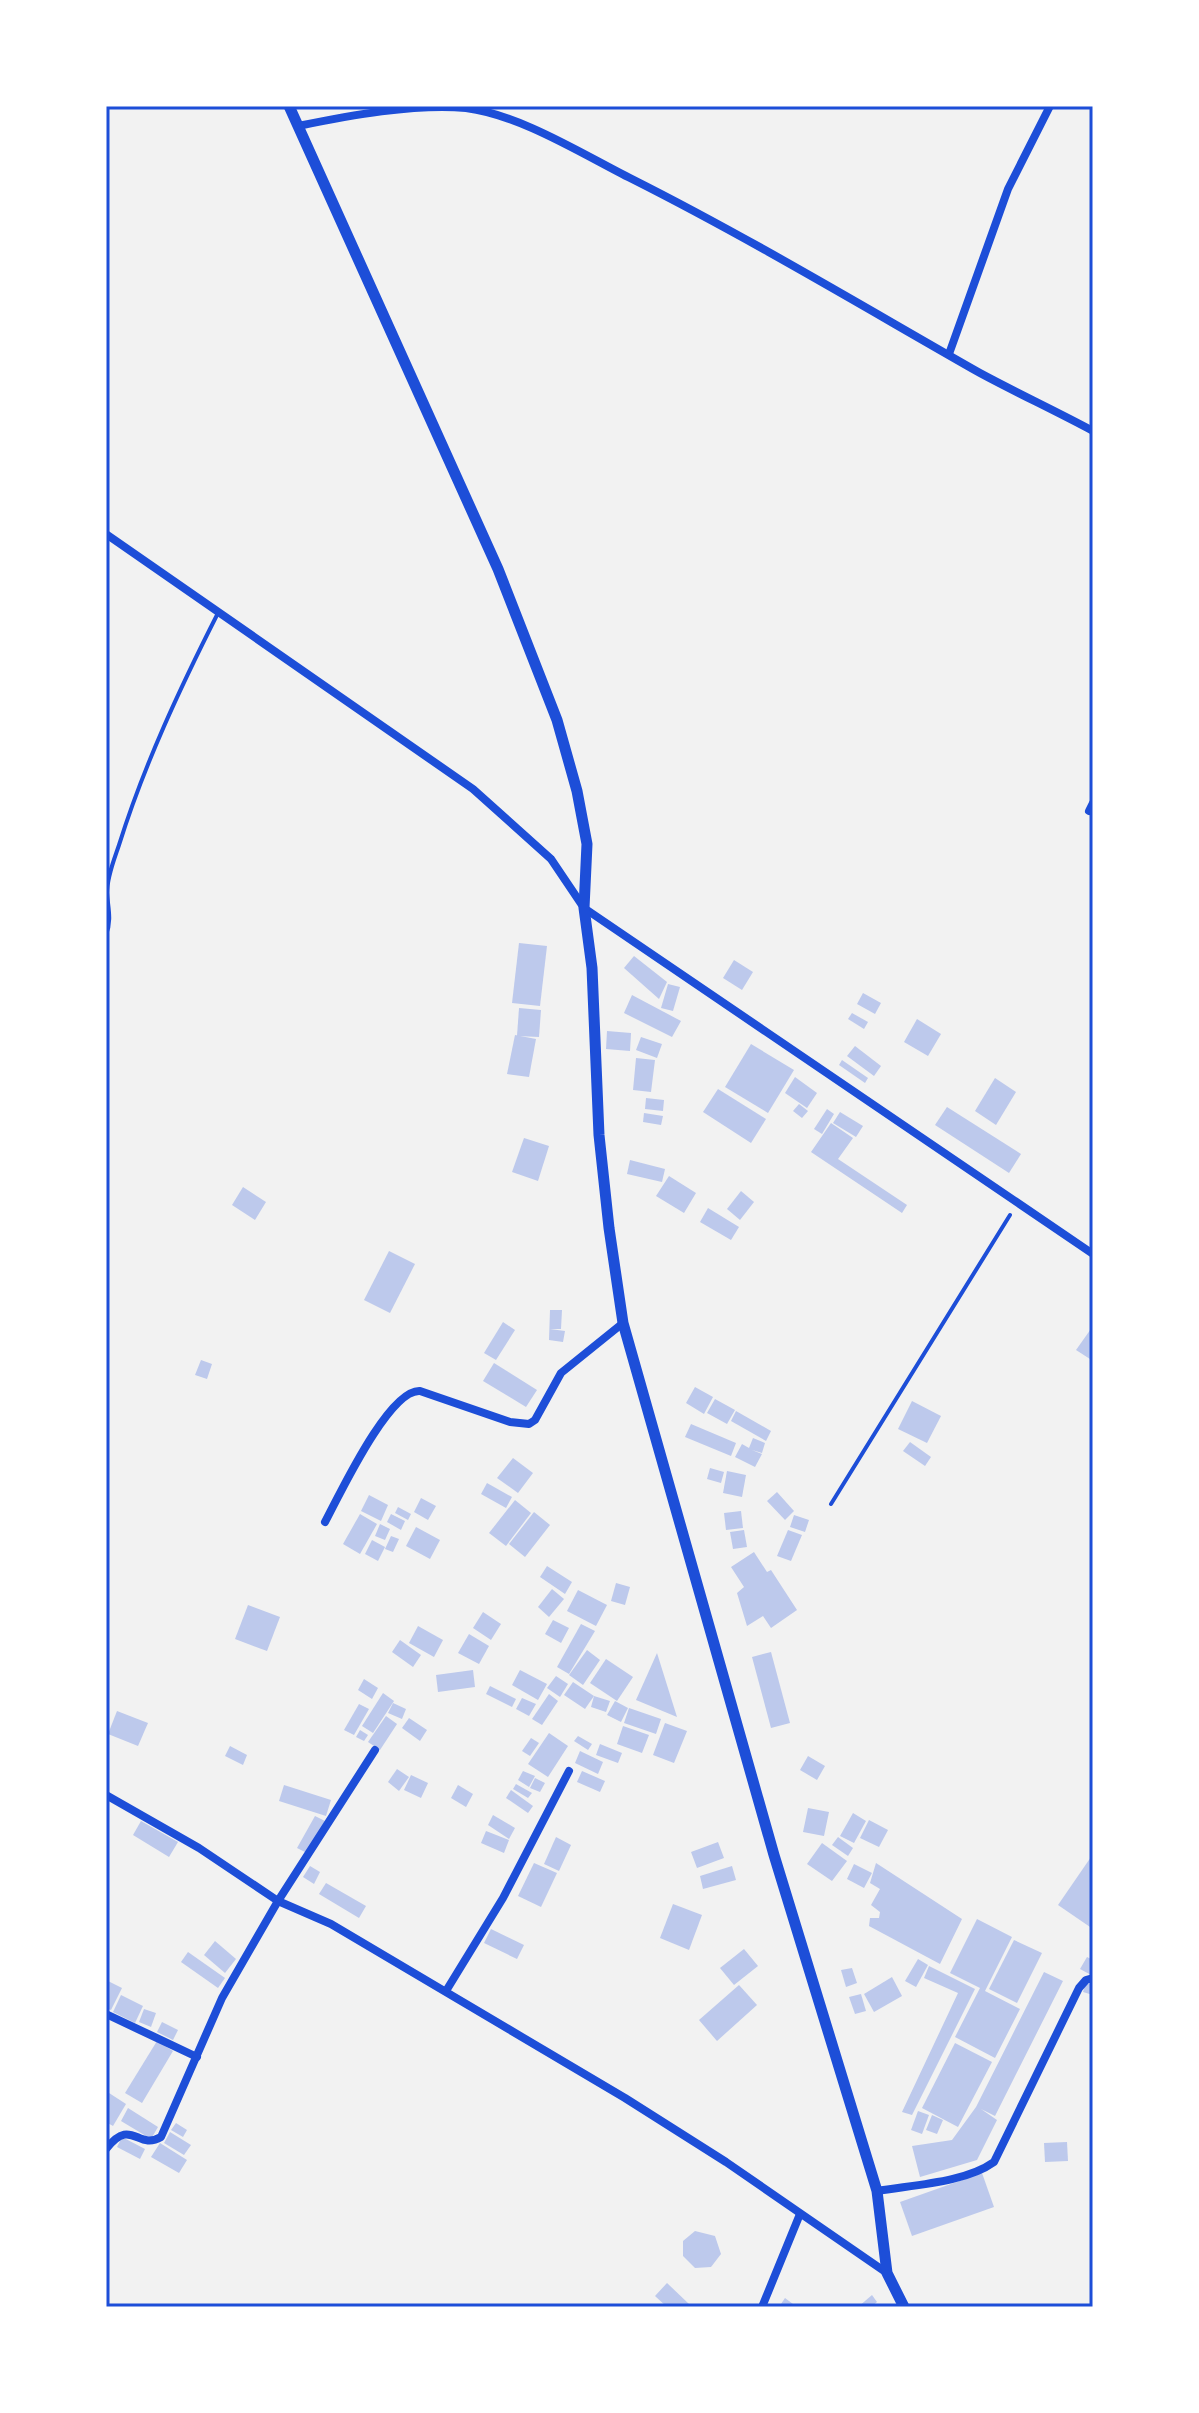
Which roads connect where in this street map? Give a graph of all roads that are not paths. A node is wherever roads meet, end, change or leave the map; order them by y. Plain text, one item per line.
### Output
1 (289, 106) edge
2 (1050, 106) edge
3 (298, 126) junction
4 (949, 354) junction
5 (1093, 431) edge
6 (106, 534) edge
7 (218, 613) junction
8 (584, 908) junction
9 (106, 935) edge
10 (1093, 1254) edge
11 (623, 1323) junction
12 (325, 1522) dead end
13 (375, 1750) dead end
14 (569, 1771) dead end
15 (106, 1795) edge
16 (278, 1901) junction
17 (1093, 1978) edge
18 (446, 1991) junction
19 (106, 2014) edge
20 (197, 2057) junction
21 (106, 2149) edge
22 (877, 2191) junction
23 (800, 2214) junction
24 (887, 2273) junction
25 (762, 2307) edge
26 (904, 2307) edge

1 - 3 street
2 - 4 street
3 - 4 street
3 - 8 street
4 - 5 street
6 - 7 street
7 - 8 street
7 - 9 lane
8 - 10 street
8 - 11 street
11 - 12 street
11 - 22 street
13 - 16 street
14 - 18 street
15 - 16 street
16 - 18 street
16 - 20 street
17 - 22 street
18 - 23 street
19 - 20 street
20 - 21 street
22 - 24 street
23 - 24 street
23 - 25 street
24 - 26 street

